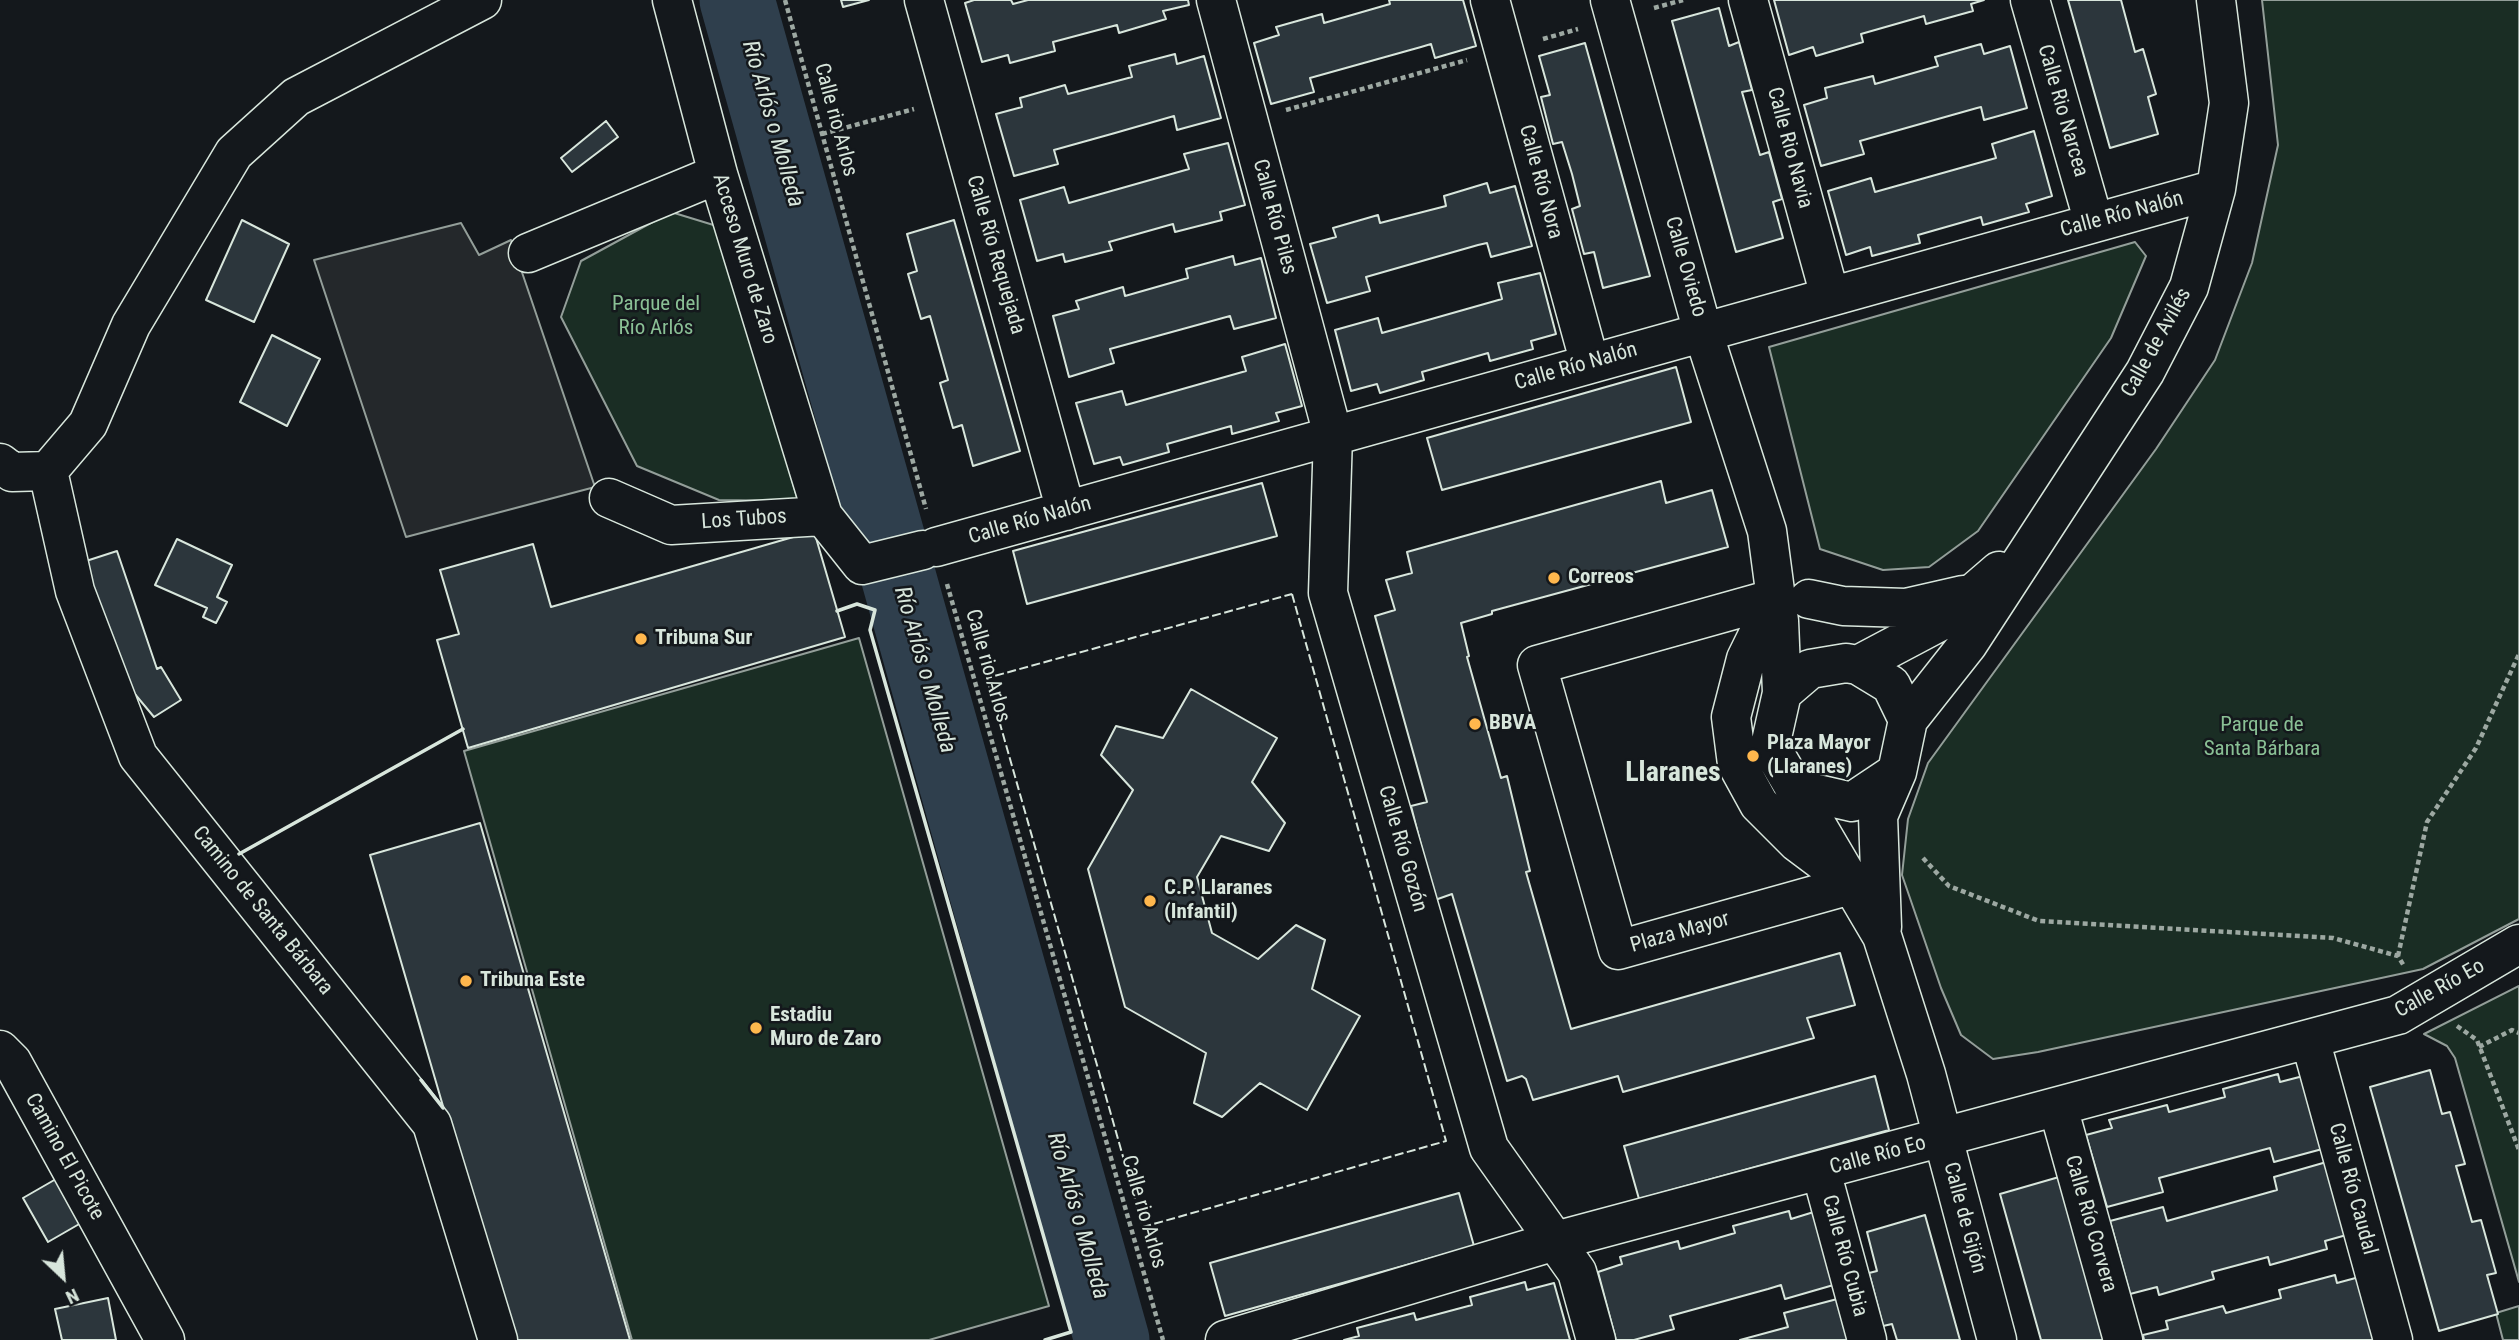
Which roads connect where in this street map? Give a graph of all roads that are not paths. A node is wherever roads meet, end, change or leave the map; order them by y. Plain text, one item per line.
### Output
1 (482, 0) edge
2 (673, 0) edge
3 (924, 0) edge
4 (1216, 0) edge
5 (1490, 0) edge
6 (1609, 0) edge
7 (1748, 0) edge
8 (2031, 0) edge
9 (2216, 0) edge
10 (718, 174) junction
11 (2216, 189) junction
12 (2094, 223) junction
13 (528, 253) dead end
14 (1830, 296) junction
15 (1703, 332) junction
16 (1590, 364) junction
17 (1333, 435) junction
18 (0, 463) edge
19 (48, 471) junction
20 (609, 498) dead end
21 (1066, 511) junction
22 (822, 516) junction
23 (2034, 538) junction
24 (1978, 591) junction
25 (1793, 598) junction
26 (1852, 664) junction
27 (1782, 693) junction
28 (1908, 720) junction
29 (1897, 772) junction
30 (1800, 790) junction
31 (1854, 884) junction
32 (1882, 936) junction
33 (2519, 944) edge
34 (2310, 1039) junction
35 (0, 1050) edge
36 (2058, 1107) junction
37 (1943, 1138) junction
38 (1821, 1171) junction
39 (1555, 1241) junction
40 (1298, 1329) edge
41 (165, 1340) edge
42 (498, 1340) edge
43 (1225, 1340) edge
44 (1596, 1340) edge
45 (1867, 1340) edge
46 (1997, 1340) edge
47 (2123, 1340) edge
48 (2393, 1340) edge

1 - 19 street
2 - 10 street, Acceso Muro de Zaro
3 - 21 street, Calle Río Requejada
4 - 17 street, Calle Río Piles
5 - 16 street, Calle Río Nora
6 - 15 street, Calle Oviedo
7 - 14 street, Calle Rio Navia
8 - 12 street, Calle Rio Narcea
9 - 11 street, Calle de Avilés
10 - 13 street
10 - 22 street, Acceso Muro de Zaro
11 - 12 street, Calle Río Nalón
11 - 23 street, Calle de Avilés
12 - 14 street, Calle Río Nalón
14 - 15 street, Calle Río Nalón
15 - 16 street, Calle Río Nalón
15 - 25 street, Calle Oviedo
16 - 17 street, Calle Río Nalón
17 - 21 street, Calle Río Nalón
17 - 39 street, Calle Río Gozón
18 - 19 street
19 - 42 street, Camino de Santa Bárbara
20 - 22 street, Los Tubos
21 - 22 street, Calle Río Nalón
23 - 24 street, Calle de Avilés
23 - 28 street, Calle de Avilés
24 - 25 street
24 - 26 street, Calle de Avilés
25 - 26 street, Calle Oviedo
25 - 27 street, Calle Oviedo
25 - 31 street
25 - 31 street, Plaza Mayor
26 - 27 street
26 - 28 street
27 - 30 street
28 - 29 street
29 - 30 street
29 - 32 street, Calle de Gijón
30 - 31 street, Calle de Gijón
31 - 32 street, Calle de Gijón
32 - 37 street, Calle de Gijón
33 - 34 street, Calle Río Eo
34 - 36 street, Calle Río Eo
34 - 48 street, Calle Río Caudal
35 - 41 street, Camino El Picote
36 - 37 street, Calle Río Eo
36 - 47 street, Calle Río Corvera
37 - 38 street, Calle Río Eo
37 - 46 street, Calle de Gijón
38 - 39 street, Calle Río Eo
38 - 45 street, Calle Río Cubia
39 - 40 street, Calle Río Eo
39 - 44 street, Calle Río Gozón
40 - 43 street, Calle Río Eo

